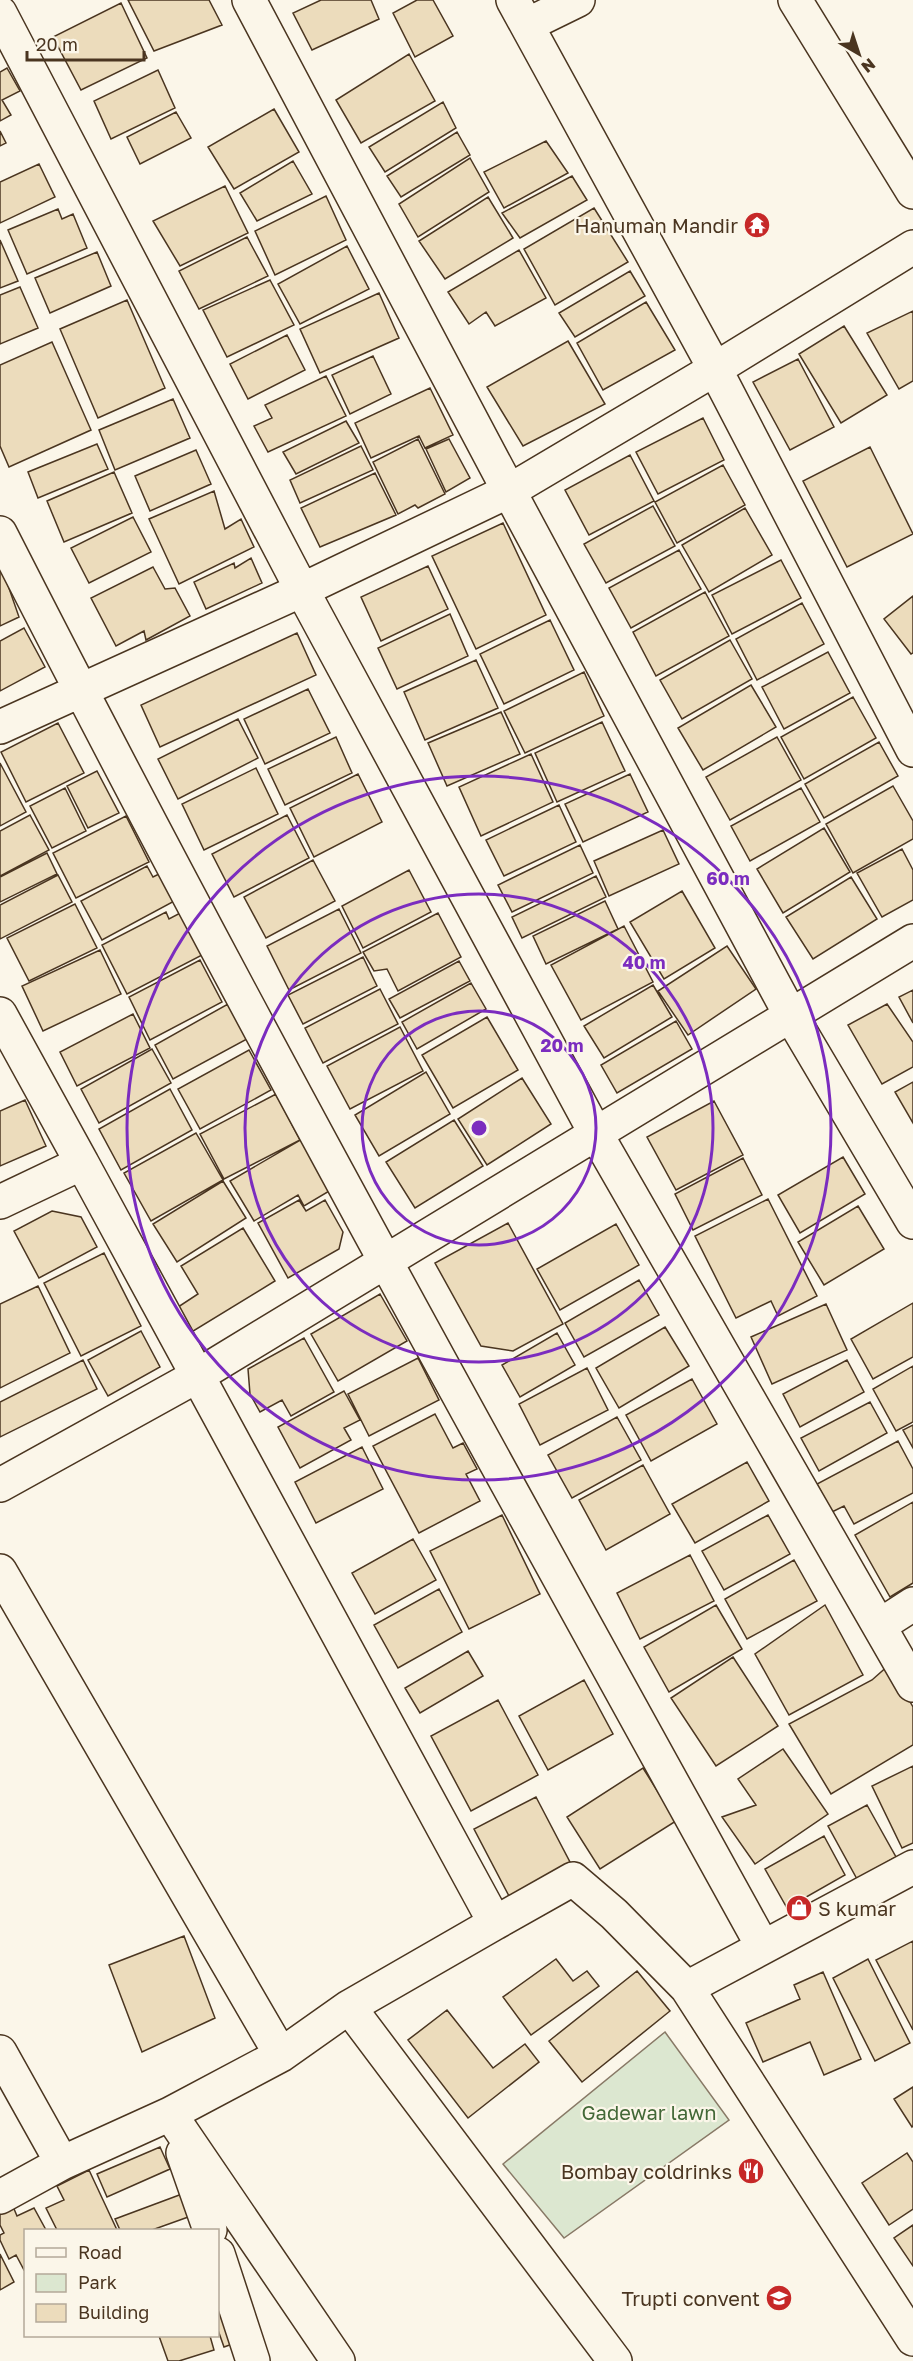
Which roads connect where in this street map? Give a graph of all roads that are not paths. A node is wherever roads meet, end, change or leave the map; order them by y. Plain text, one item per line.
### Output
1 (249, 0) edge
2 (578, 0) edge
3 (795, 0) edge
4 (0, 13) edge
5 (520, 13) edge
6 (913, 192) edge
7 (913, 246) edge
8 (715, 369) junction
9 (509, 491) junction
10 (0, 533) edge
11 (302, 590) junction
12 (80, 690) junction
13 (0, 727) edge
14 (913, 750) edge
15 (913, 941) edge
16 (0, 1014) edge
17 (790, 1014) junction
18 (596, 1134) junction
19 (82, 1163) junction
20 (0, 1202) edge
21 (913, 1222) edge
22 (384, 1262) junction
23 (197, 1376) junction
24 (0, 1485) edge
25 (0, 1571) edge
26 (913, 1604) edge
27 (879, 1626) junction
28 (913, 1685) edge
29 (913, 1867) edge
30 (495, 1923) junction
31 (763, 1947) junction
32 (687, 1988) junction
33 (349, 2007) junction
34 (0, 2052) edge
35 (281, 2055) junction
36 (170, 2114) junction
37 (62, 2163) junction
38 (0, 2197) edge
39 (210, 2229) edge
40 (219, 2257) edge
41 (913, 2339) edge
42 (254, 2361) edge
43 (338, 2361) edge
44 (615, 2361) edge

1 - 9 street
2 - 5 street
3 - 6 street
4 - 11 street
5 - 8 street
7 - 8 street
8 - 9 street
8 - 14 street
9 - 11 street
9 - 17 street
10 - 12 street
11 - 12 street
11 - 18 street
12 - 13 street
12 - 22 street
15 - 17 street
16 - 19 street
17 - 18 street
17 - 21 street
18 - 22 street
18 - 27 street
19 - 20 street
19 - 23 street
22 - 23 street
22 - 31 street
23 - 24 street
23 - 30 street
25 - 35 street
26 - 27 street
27 - 28 street
29 - 31 street
30 - 32 street
30 - 33 street
31 - 32 street
32 - 41 street
33 - 35 street
33 - 44 street
34 - 37 street
35 - 36 street
36 - 37 street
36 - 39 street
36 - 43 street
37 - 38 street
40 - 42 street

